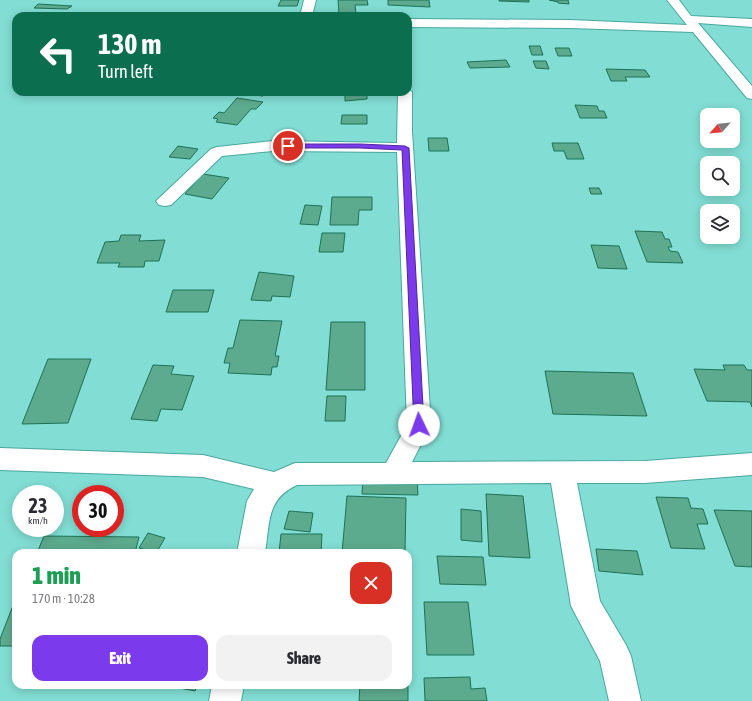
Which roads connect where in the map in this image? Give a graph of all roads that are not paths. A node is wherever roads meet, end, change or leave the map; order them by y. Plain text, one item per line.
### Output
1 (310, 0) edge
2 (673, 0) edge
3 (307, 12) edge
4 (688, 19) junction
5 (412, 23) edge
6 (752, 23) edge
7 (697, 29) junction
8 (752, 95) edge
9 (404, 96) edge
10 (405, 148) junction
11 (165, 201) dead end
12 (0, 459) edge
13 (752, 464) edge
14 (562, 472) junction
15 (394, 473) junction
16 (275, 483) junction
17 (253, 549) edge
18 (227, 689) edge
19 (225, 701) edge
20 (625, 701) edge

1 - 3 street
2 - 4 street
4 - 6 street
4 - 7 street
5 - 7 street
7 - 8 street
9 - 10 street
10 - 11 street
10 - 15 street
12 - 16 street
13 - 14 street
14 - 15 street
14 - 20 street
15 - 16 street
16 - 17 street
18 - 19 street

